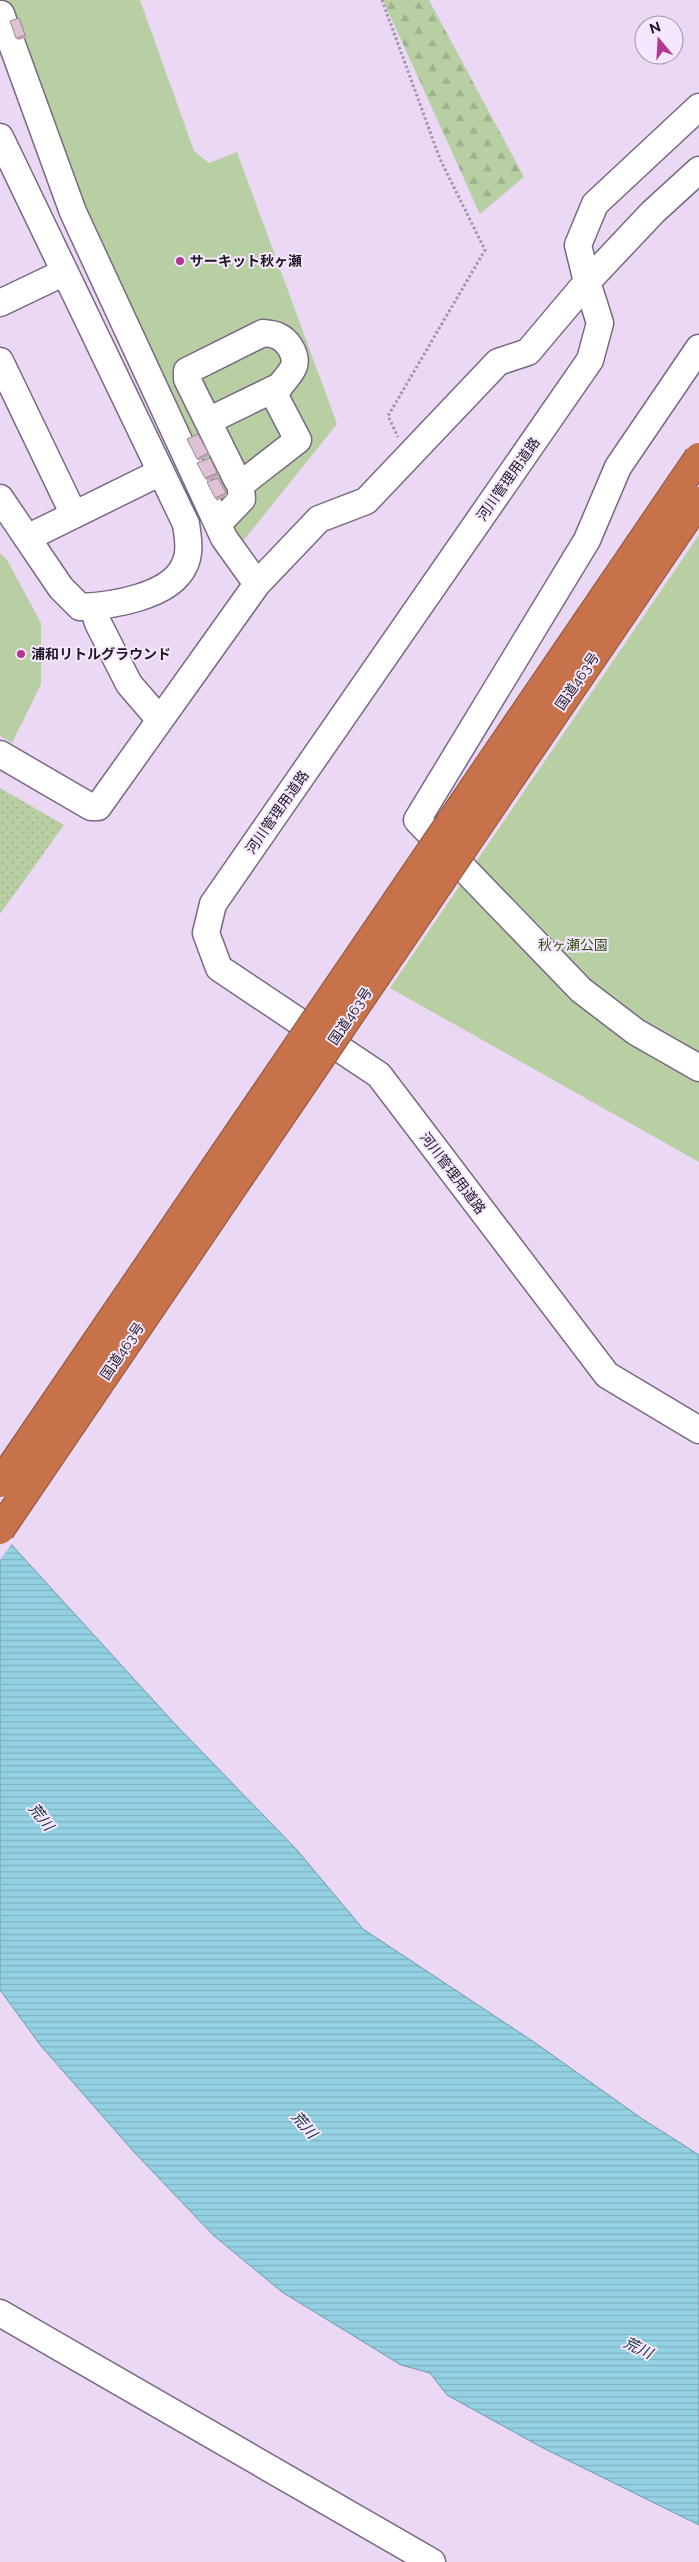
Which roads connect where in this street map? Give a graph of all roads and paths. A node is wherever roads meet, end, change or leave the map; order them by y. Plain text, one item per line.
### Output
1 (382, 0) edge
2 (0, 14) edge
3 (699, 107) edge
4 (0, 137) edge
5 (699, 170) edge
6 (65, 272) junction
7 (587, 282) junction
8 (0, 303) edge
9 (699, 348) edge
10 (0, 361) edge
11 (278, 386) junction
12 (208, 421) junction
13 (699, 457) edge
14 (408, 458) junction
15 (161, 472) junction
16 (240, 481) junction
17 (0, 498) edge
18 (699, 501) edge
19 (74, 515) junction
20 (218, 524) junction
21 (27, 538) junction
22 (257, 584) junction
23 (92, 607) junction
24 (160, 720) junction
25 (0, 754) edge
26 (699, 1068) edge
27 (699, 1430) edge
28 (0, 1483) edge
29 (0, 1530) edge
30 (0, 2313) edge
31 (432, 2562) edge

1 - 14 path
2 - 20 street
3 - 7 street, 河川管理用道路
4 - 6 street
5 - 7 street
6 - 8 street
6 - 15 street
7 - 14 street
7 - 27 street, 河川管理用道路
9 - 26 street
10 - 19 street
11 - 12 street
11 - 12 street
11 - 16 street
12 - 16 street
13 - 28 highway, 国道463号, bridge
14 - 22 street
15 - 19 street
15 - 23 street
16 - 20 street
17 - 21 street
18 - 29 highway, 国道463号, bridge
19 - 21 street
20 - 22 street
21 - 23 street
22 - 24 street
23 - 24 street
24 - 25 street
30 - 31 street

